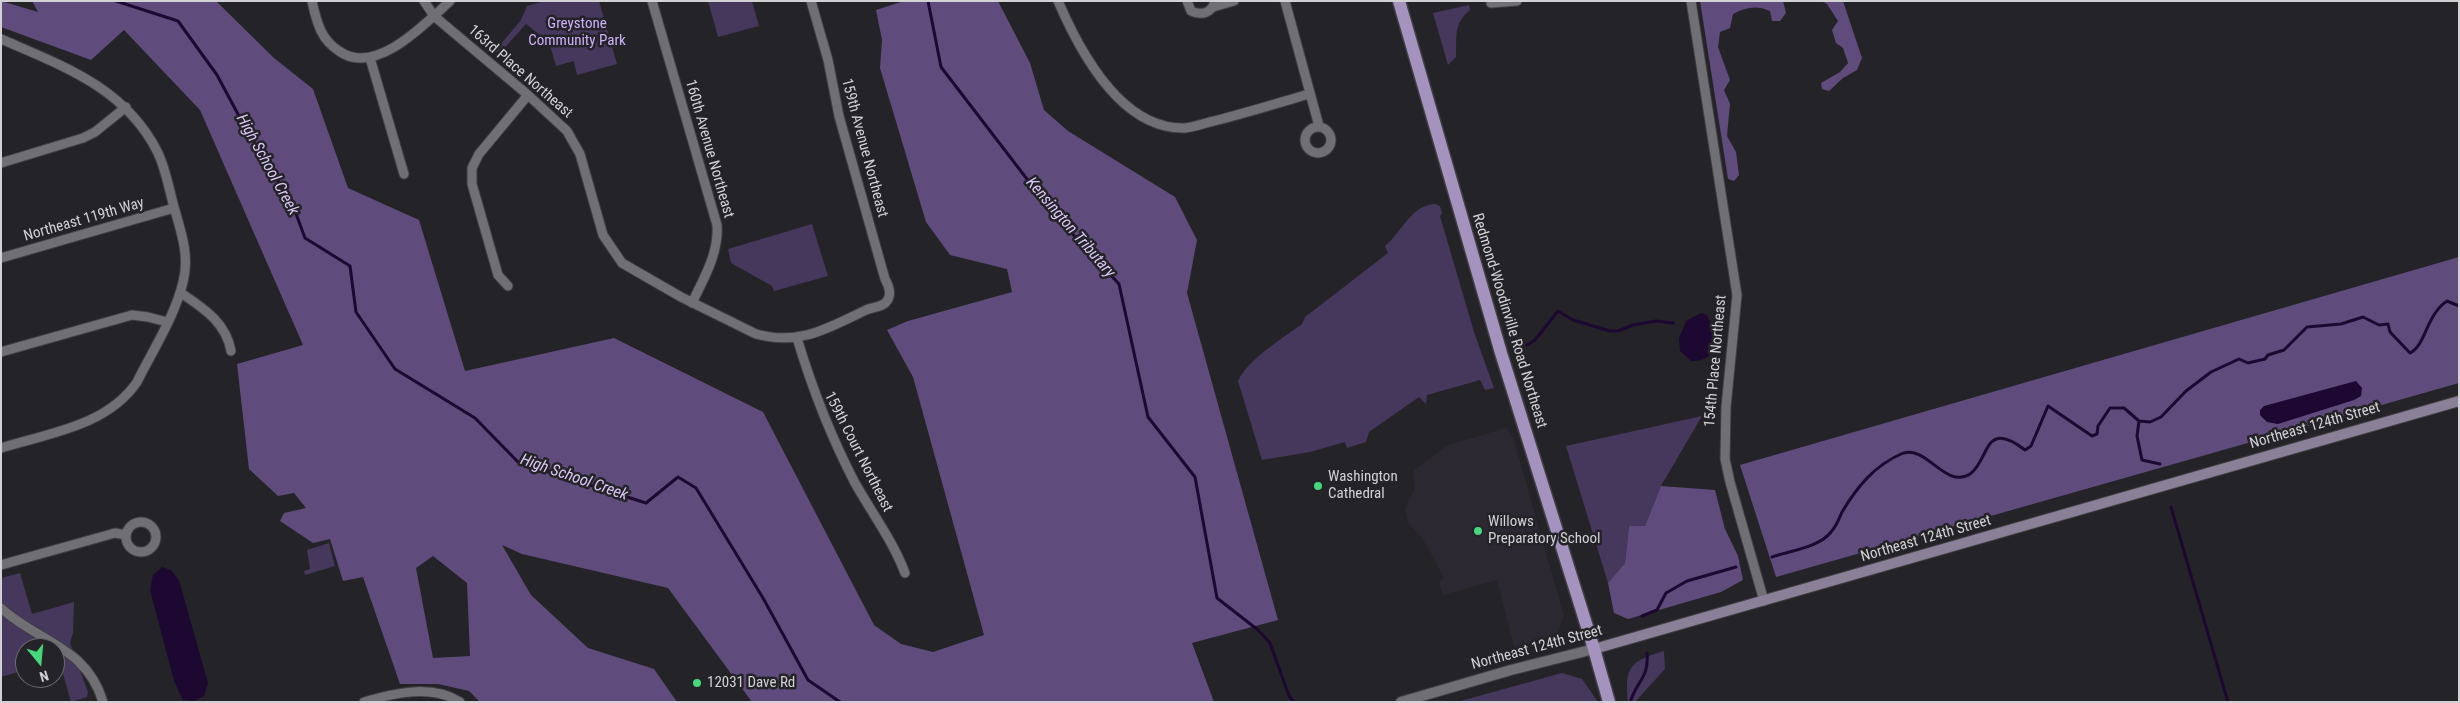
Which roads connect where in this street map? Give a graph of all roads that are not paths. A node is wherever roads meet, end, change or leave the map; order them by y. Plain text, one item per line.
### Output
1 (312, 1) edge
2 (424, 1) edge
3 (450, 1) edge
4 (652, 1) edge
5 (811, 1) edge
6 (1058, 1) edge
7 (1187, 1) edge
8 (1234, 1) edge
9 (1285, 1) edge
10 (1399, 1) edge
11 (1517, 1) edge
12 (1691, 1) edge
13 (1490, 3) dead end
14 (1214, 4) edge
15 (434, 16) junction
16 (1, 40) edge
17 (370, 58) junction
18 (1310, 94) junction
19 (528, 95) junction
20 (126, 107) junction
21 (1319, 126) dead end
22 (1, 163) edge
23 (404, 174) dead end
24 (174, 208) junction
25 (1, 258) edge
26 (508, 286) dead end
27 (180, 293) junction
28 (887, 301) joint
29 (692, 302) junction
30 (167, 322) junction
31 (797, 338) junction
32 (230, 351) dead end
33 (1, 352) edge
34 (2459, 401) edge
35 (1, 448) edge
36 (126, 535) dead end
37 (1, 565) edge
38 (905, 573) dead end
39 (1764, 601) junction
40 (1, 608) edge
41 (1594, 649) junction
42 (103, 702) edge
43 (364, 702) edge
44 (460, 702) edge
45 (1401, 702) edge
46 (1609, 702) edge

1 - 17 street
2 - 15 street, 163rd Place Northeast
3 - 15 street
4 - 29 street, 160th Avenue Northeast
5 - 28 street, 159th Avenue Northeast
6 - 18 street
7 - 14 street
8 - 14 street
9 - 18 street
10 - 41 main road, Redmond-Woodinville Road Northeast
11 - 13 street
12 - 39 street, 154th Place Northeast
15 - 17 street
15 - 19 street, 163rd Place Northeast
16 - 20 street
17 - 23 street
18 - 21 street
19 - 26 street
19 - 29 street, 163rd Place Northeast
20 - 22 street
20 - 24 street
24 - 25 street, Northeast 119th Way
24 - 27 street
27 - 30 street
27 - 32 street
28 - 31 street, 163rd Place Northeast
29 - 31 street, 163rd Place Northeast
30 - 33 street
30 - 35 street
31 - 38 street, 159th Court Northeast
34 - 39 main road, Northeast 124th Street
36 - 37 street
39 - 41 main road, Northeast 124th Street
40 - 42 street
41 - 45 street, Northeast 124th Street
41 - 46 main road, Redmond-Woodinville Road Northeast
43 - 44 street

